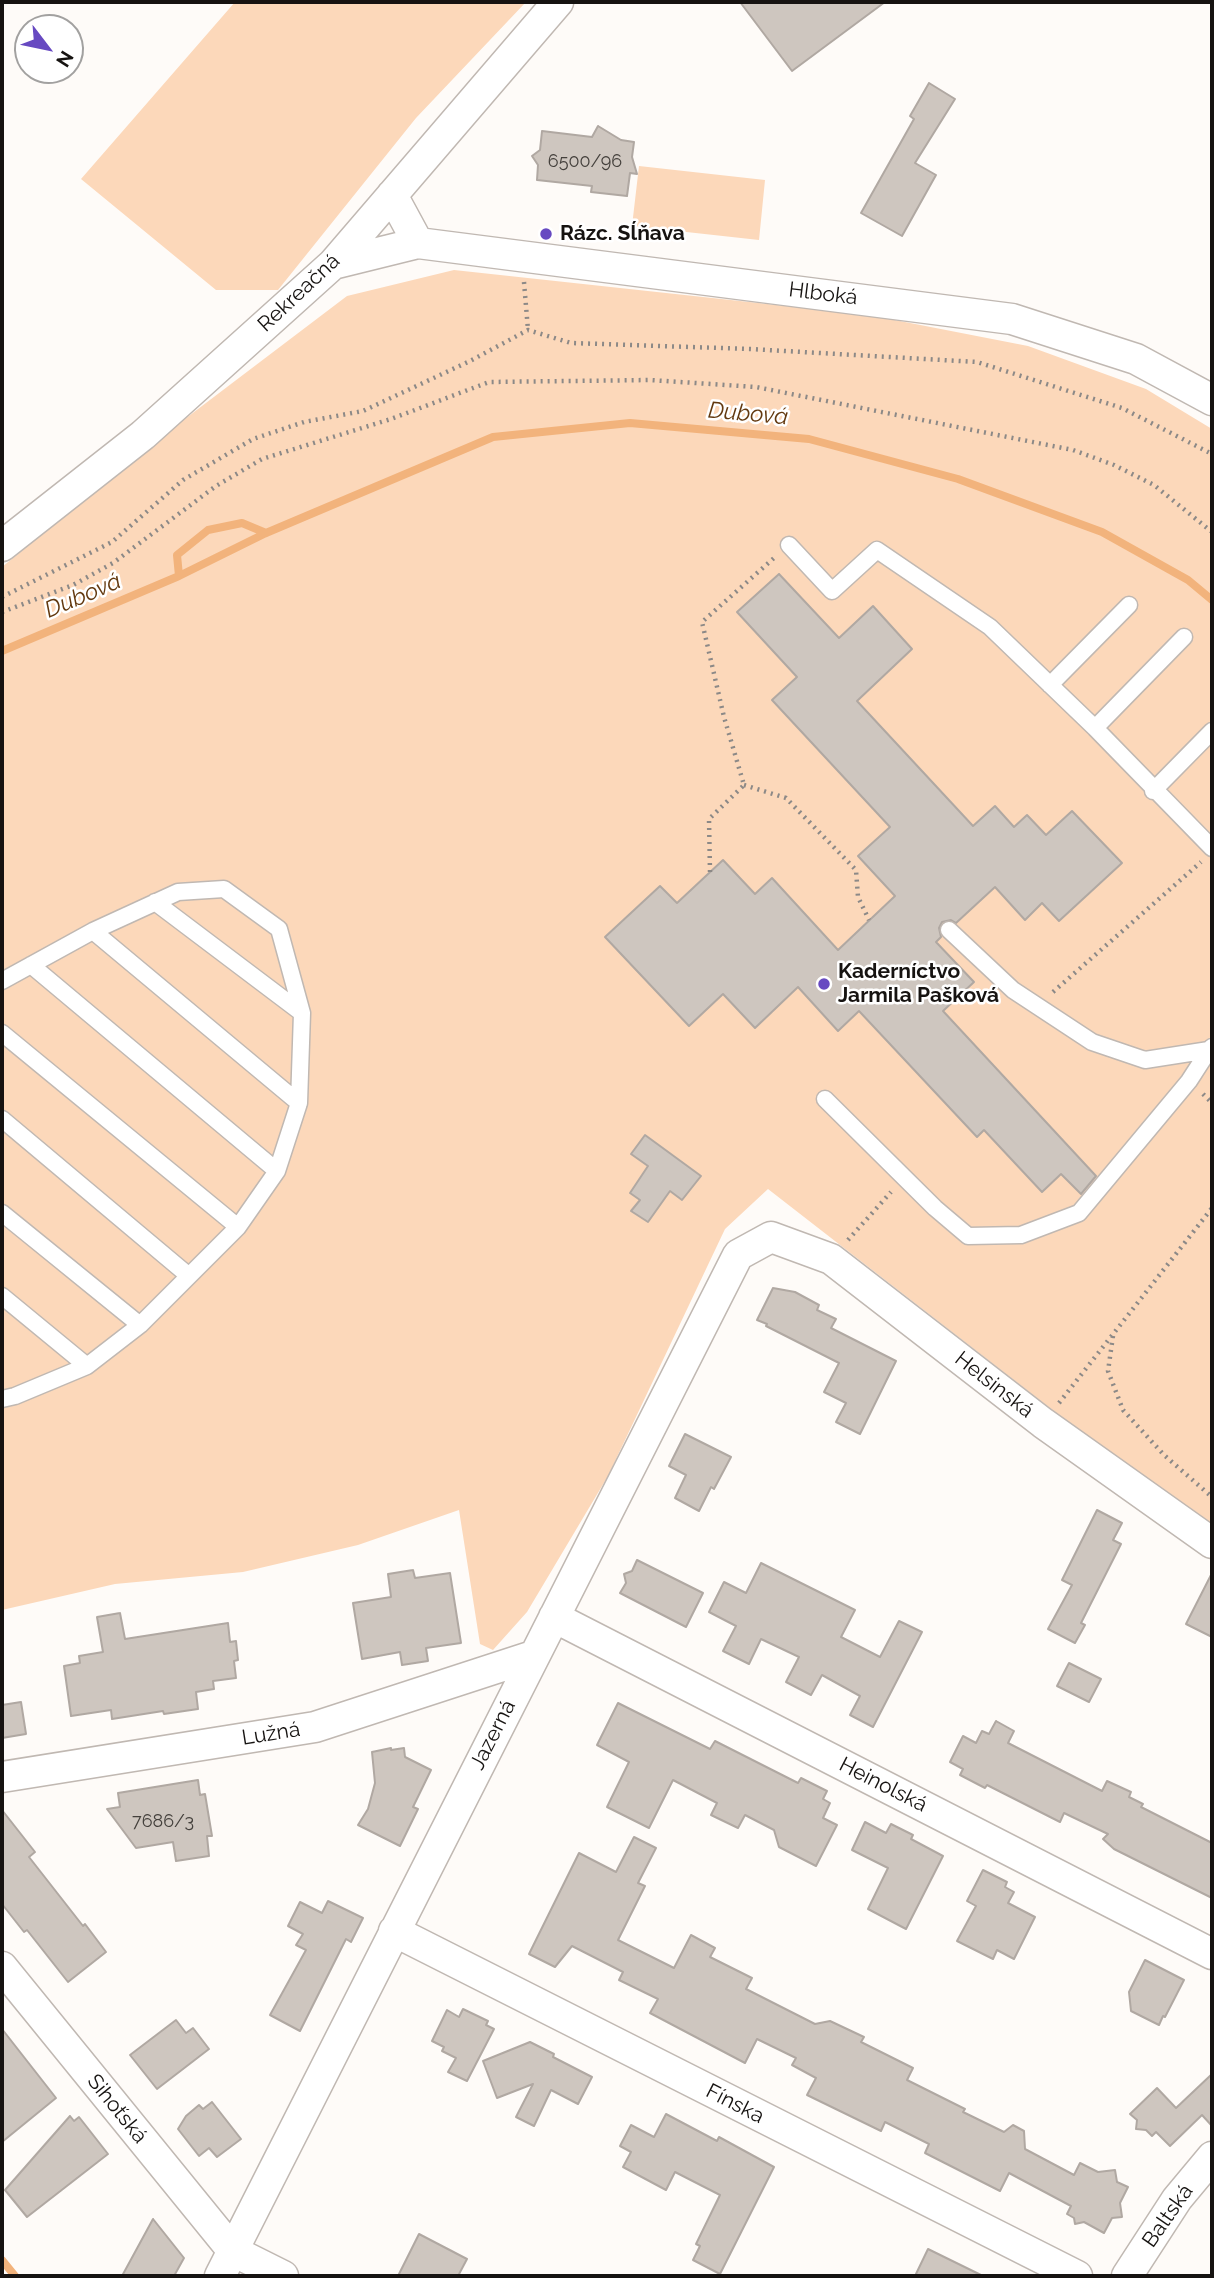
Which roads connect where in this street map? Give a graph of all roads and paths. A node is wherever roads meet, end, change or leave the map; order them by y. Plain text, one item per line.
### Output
1 (558, 2) edge
2 (392, 195) junction
3 (418, 243) junction
4 (523, 256) junction
5 (333, 264) junction
6 (528, 330) junction
7 (1212, 400) edge
8 (1212, 454) edge
9 (1212, 533) edge
10 (789, 545) joint
11 (2, 546) edge
12 (2, 597) edge
13 (1129, 605) dead end
14 (2, 612) edge
15 (1184, 637) dead end
16 (1050, 685) junction
17 (1095, 728) junction
18 (1212, 731) edge
19 (744, 785) junction
20 (1153, 791) junction
21 (1207, 855) edge
22 (710, 872) dead end
23 (155, 902) junction
24 (869, 920) dead end
25 (949, 930) dead end
26 (93, 931) junction
27 (31, 965) junction
28 (2, 981) edge
29 (1037, 1006) junction
30 (302, 1013) junction
31 (2, 1032) edge
32 (1210, 1048) edge
33 (825, 1099) dead end
34 (299, 1103) junction
35 (2, 1119) edge
36 (277, 1171) junction
37 (903, 1178) junction
38 (1212, 1208) edge
39 (2, 1213) edge
40 (238, 1227) junction
41 (771, 1237) joint
42 (831, 1259) junction
43 (188, 1276) junction
44 (2, 1296) edge
45 (140, 1325) junction
46 (1114, 1333) junction
47 (87, 1366) junction
48 (6, 1394) edge
49 (1043, 1423) junction
50 (1212, 1497) edge
51 (1212, 1543) edge
52 (554, 1617) junction
53 (533, 1657) junction
54 (2, 1777) edge
55 (394, 1931) junction
56 (1212, 1954) edge
57 (2, 1967) edge
58 (1212, 2157) edge
59 (226, 2264) edge
60 (283, 2276) edge
61 (1077, 2276) edge
62 (1127, 2276) edge

1 - 2 street, Rekreačná
2 - 3 street
2 - 5 street, Rekreačná
3 - 4 street, Hlboká
3 - 5 street, Hlboká
4 - 6 path
4 - 7 street, Hlboká
5 - 11 street, Rekreačná
6 - 8 path
6 - 12 path
9 - 14 path
10 - 16 lane
10 - 19 path
13 - 16 lane
15 - 17 lane
16 - 17 lane
17 - 20 lane
18 - 20 lane
19 - 22 path
19 - 24 path
20 - 21 lane
21 - 29 path
23 - 26 lane
23 - 30 lane
23 - 30 lane
25 - 29 lane
26 - 27 lane
26 - 34 lane
27 - 28 lane
27 - 36 lane
29 - 32 lane
30 - 34 lane
31 - 40 lane
32 - 37 lane
33 - 37 lane
34 - 36 lane
35 - 43 lane
36 - 40 lane
37 - 42 path
38 - 46 path
39 - 45 lane
40 - 43 lane
41 - 42 street, Helsinská
41 - 52 street, Jazerná
42 - 49 street, Helsinská
43 - 45 lane
44 - 47 lane
45 - 47 lane
46 - 49 path
46 - 50 path
47 - 48 lane
49 - 51 street, Helsinská
52 - 53 street, Jazerná
52 - 56 street, Heinolská
53 - 54 street, Lužná
53 - 55 street, Jazerná
55 - 59 street, Jazerná
55 - 61 street, Fínska
57 - 59 street, Sihoťská
58 - 62 street, Baltská
59 - 60 street

